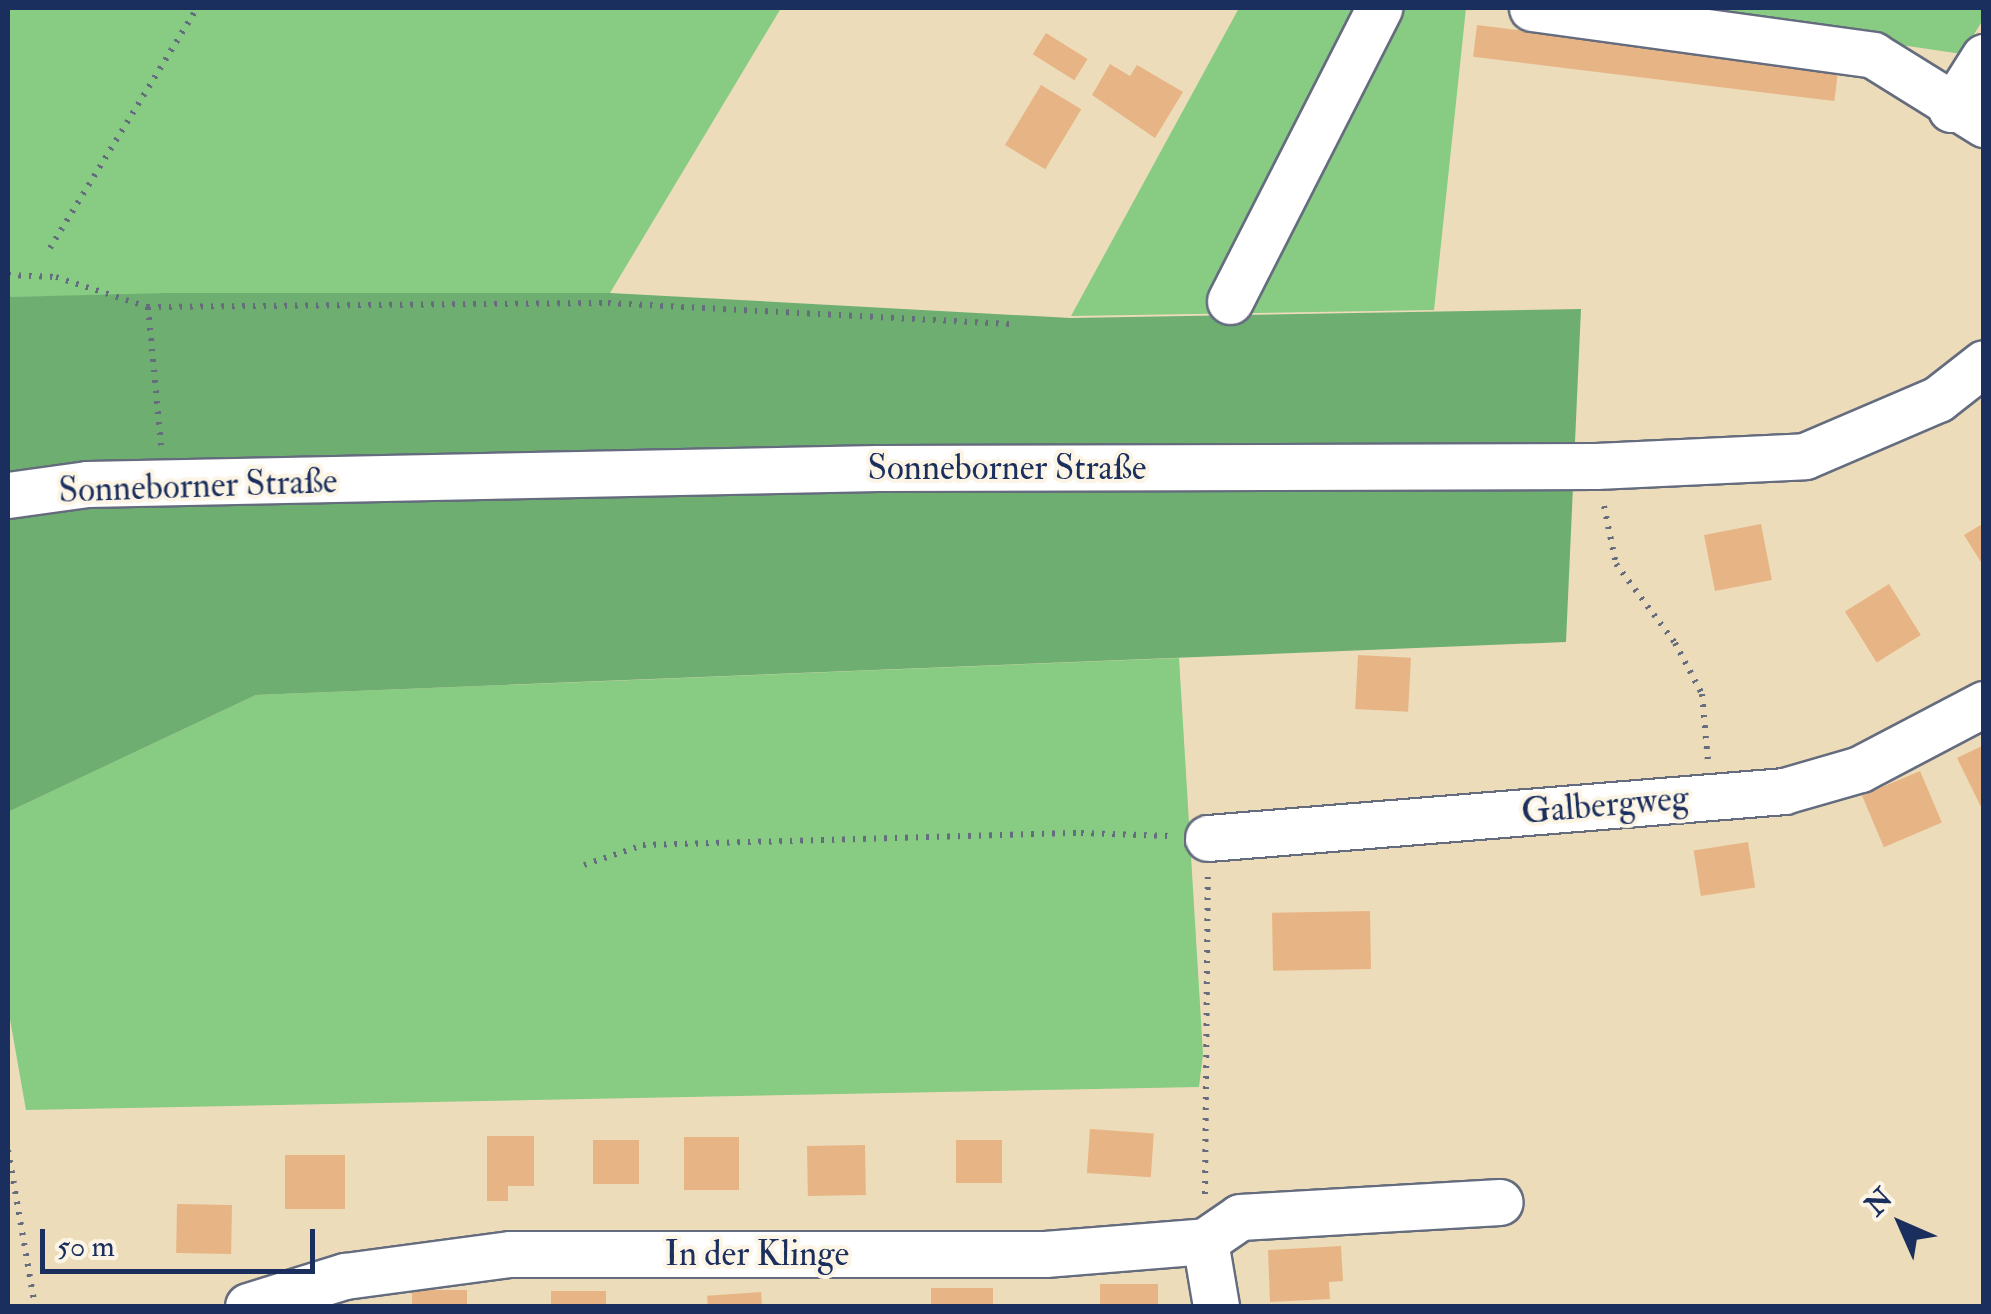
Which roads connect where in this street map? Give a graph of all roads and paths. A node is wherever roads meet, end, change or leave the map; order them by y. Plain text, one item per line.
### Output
1 (197, 8) edge
2 (1379, 8) edge
3 (1532, 8) edge
4 (1984, 57) edge
5 (1968, 116) edge
6 (50, 248) dead end
7 (8, 275) edge
8 (1230, 301) dead end
9 (148, 307) junction
10 (1015, 324) dead end
11 (1984, 363) edge
12 (1596, 466) junction
13 (165, 486) junction
14 (8, 496) edge
15 (1984, 704) edge
16 (1706, 797) junction
17 (1208, 838) junction
18 (584, 865) dead end
19 (8, 1150) edge
20 (1500, 1202) dead end
21 (1205, 1241) junction
22 (34, 1306) edge
23 (248, 1306) edge
24 (1216, 1306) edge

1 - 6 path
2 - 8 street
3 - 5 street
4 - 5 street
7 - 9 path
9 - 10 path
9 - 13 path
11 - 12 street, Sonneborner Straße
12 - 13 street, Sonneborner Straße
12 - 16 path
13 - 14 street, Sonneborner Straße
15 - 16 street, Galbergweg
16 - 17 street, Galbergweg
17 - 18 path
17 - 21 path
19 - 22 path
20 - 21 street
21 - 23 street, In der Klinge
21 - 24 street

